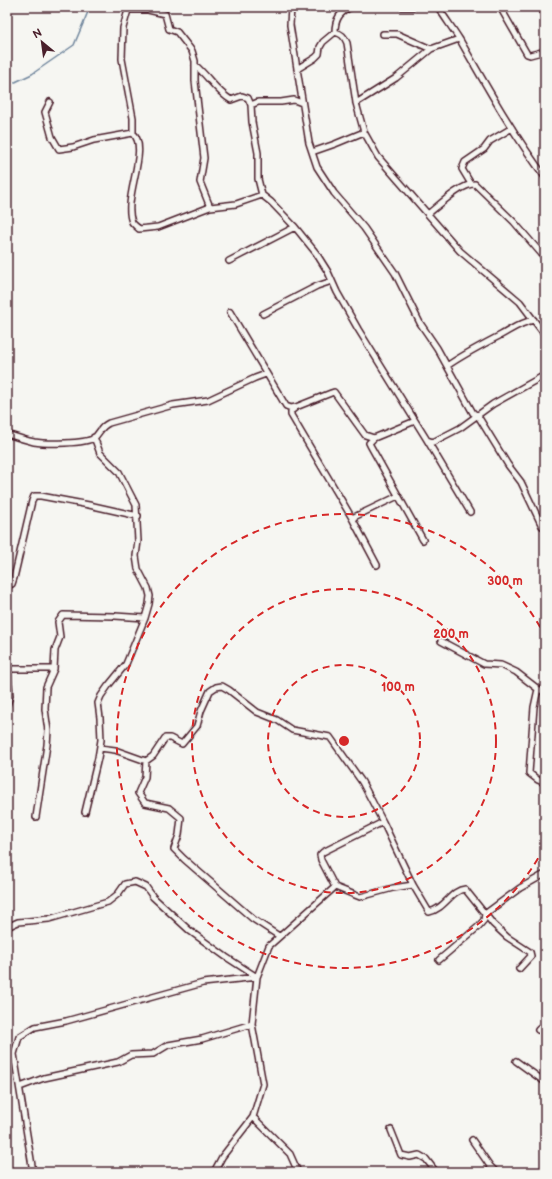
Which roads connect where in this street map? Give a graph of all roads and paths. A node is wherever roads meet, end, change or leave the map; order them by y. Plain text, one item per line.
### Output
1 (291, 7) edge
2 (351, 7) edge
3 (402, 7) edge
4 (412, 7) edge
5 (438, 7) edge
6 (500, 7) edge
7 (541, 7) edge
8 (128, 8) edge
9 (545, 15) edge
10 (335, 32) junction
11 (383, 34) dead end
12 (458, 38) junction
13 (431, 49) junction
14 (545, 51) edge
15 (195, 65) junction
16 (296, 69) junction
17 (50, 102) dead end
18 (302, 103) junction
19 (356, 103) junction
20 (251, 105) junction
21 (512, 128) junction
22 (364, 132) junction
23 (134, 133) junction
24 (312, 152) junction
25 (545, 178) edge
26 (471, 184) junction
27 (262, 195) junction
28 (210, 207) junction
29 (428, 214) junction
30 (295, 227) junction
31 (545, 258) edge
32 (229, 261) dead end
33 (332, 281) junction
34 (230, 312) dead end
35 (263, 314) dead end
36 (534, 320) junction
37 (545, 335) edge
38 (447, 366) junction
39 (266, 374) junction
40 (545, 375) edge
41 (296, 407) junction
42 (478, 416) junction
43 (415, 421) junction
44 (7, 434) edge
45 (94, 437) junction
46 (374, 438) junction
47 (427, 440) junction
48 (398, 496) junction
49 (470, 512) dead end
50 (138, 516) junction
51 (352, 518) junction
52 (542, 526) dead end
53 (423, 540) dead end
54 (377, 565) dead end
55 (7, 586) edge
56 (145, 618) junction
57 (441, 641) dead end
58 (8, 669) edge
59 (54, 669) junction
60 (538, 689) junction
61 (545, 692) edge
62 (7, 705) edge
63 (100, 748) junction
64 (146, 761) junction
65 (545, 783) edge
66 (85, 812) dead end
67 (36, 817) dead end
68 (383, 822) junction
69 (545, 874) edge
70 (413, 885) junction
71 (335, 887) junction
72 (485, 914) junction
73 (7, 927) edge
74 (279, 936) junction
75 (439, 960) dead end
76 (519, 969) dead end
77 (257, 977) junction
78 (545, 1023) edge
79 (252, 1024) junction
80 (538, 1030) dead end
81 (516, 1061) dead end
82 (545, 1082) edge
83 (20, 1087) junction
84 (252, 1117) junction
85 (391, 1130) dead end
86 (472, 1140) dead end
87 (33, 1172) edge
88 (214, 1172) edge
89 (298, 1172) edge
90 (436, 1172) edge
91 (496, 1172) edge

1 - 16 street
2 - 10 street
3 - 4 street
5 - 12 street
6 - 14 street
7 - 9 street
8 - 15 street
8 - 23 street
10 - 16 street
10 - 19 street
11 - 13 street
12 - 13 street
12 - 21 street
13 - 19 street
15 - 20 street
15 - 28 street
16 - 18 street
17 - 23 street
18 - 20 street
18 - 24 street
19 - 22 street
20 - 27 street
21 - 25 street
21 - 26 street
22 - 24 street
22 - 29 street
23 - 28 street
24 - 38 street
26 - 29 street
26 - 31 street
27 - 28 street
27 - 30 street
29 - 36 street
30 - 32 street
30 - 33 street
33 - 35 street
33 - 43 street
34 - 39 street
36 - 37 street
36 - 38 street
38 - 42 street
39 - 41 street
39 - 45 street
40 - 42 street
41 - 46 street
41 - 51 street
42 - 47 street
42 - 52 street
43 - 46 street
43 - 47 street
44 - 45 street
45 - 50 street
46 - 48 street
47 - 49 street
48 - 51 street
48 - 53 street
50 - 55 street
50 - 56 street
51 - 54 street
56 - 59 street
56 - 63 street
57 - 60 street
58 - 59 street
58 - 62 street
59 - 67 street
60 - 61 street
60 - 65 street
63 - 64 street
63 - 66 street
64 - 68 street
64 - 74 street
68 - 70 street
68 - 71 street
69 - 72 street
70 - 71 street
70 - 72 street
71 - 74 street
72 - 75 street
72 - 76 street
73 - 77 street
74 - 77 street
77 - 79 street
77 - 83 street
78 - 80 street
79 - 83 street
79 - 84 street
81 - 82 street
83 - 87 street
84 - 88 street
84 - 89 street
85 - 90 street
86 - 91 street

